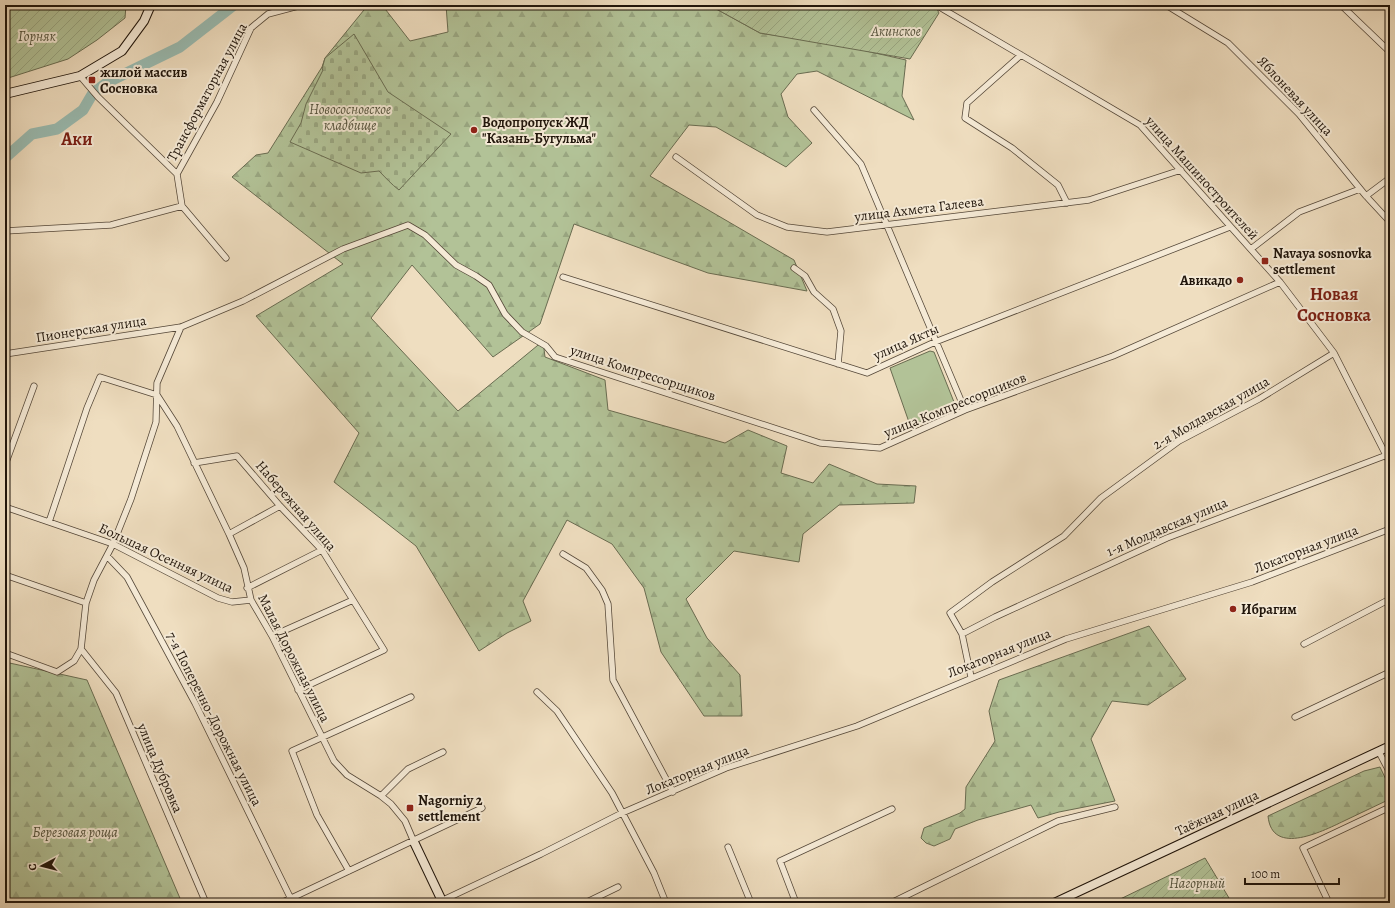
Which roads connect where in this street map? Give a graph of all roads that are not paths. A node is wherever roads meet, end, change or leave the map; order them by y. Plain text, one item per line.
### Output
1 (151, 5) edge
2 (302, 5) edge
3 (936, 5) edge
4 (1166, 5) edge
5 (1340, 5) edge
6 (1390, 52) edge
7 (1021, 55) junction
8 (80, 76) junction
9 (5, 94) edge
10 (814, 110) dead end
11 (676, 158) dead end
12 (1181, 170) junction
13 (177, 174) junction
14 (1390, 178) edge
15 (1360, 189) junction
16 (1366, 196) junction
17 (1067, 203) junction
18 (182, 206) junction
19 (1390, 222) edge
20 (887, 226) junction
21 (1230, 227) junction
22 (5, 231) edge
23 (1251, 249) junction
24 (226, 258) dead end
25 (794, 268) dead end
26 (563, 277) dead end
27 (1280, 282) junction
28 (181, 327) junction
29 (522, 332) joint
30 (935, 342) junction
31 (1334, 353) junction
32 (5, 354) edge
33 (838, 364) junction
34 (34, 386) dead end
35 (157, 395) junction
36 (965, 410) junction
37 (1387, 455) junction
38 (194, 463) junction
39 (1390, 463) edge
40 (5, 465) edge
41 (280, 506) junction
42 (5, 507) edge
43 (49, 522) junction
44 (1390, 529) edge
45 (229, 534) junction
46 (113, 544) junction
47 (322, 550) junction
48 (563, 554) dead end
49 (107, 556) junction
50 (5, 575) edge
51 (247, 588) junction
52 (1390, 599) edge
53 (250, 600) junction
54 (353, 600) junction
55 (86, 603) junction
56 (962, 634) junction
57 (272, 636) junction
58 (1304, 644) dead end
59 (81, 649) junction
60 (5, 653) edge
61 (1390, 672) edge
62 (971, 677) junction
63 (298, 690) junction
64 (537, 692) dead end
65 (411, 696) dead end
66 (1295, 717) dead end
67 (321, 738) junction
68 (1390, 746) edge
69 (443, 752) dead end
70 (1379, 752) junction
71 (1390, 773) edge
72 (673, 792) junction
73 (381, 796) junction
74 (1115, 807) dead end
75 (482, 808) dead end
76 (1390, 808) edge
77 (892, 809) dead end
78 (622, 813) junction
79 (414, 842) junction
80 (728, 847) dead end
81 (349, 871) junction
82 (618, 887) dead end
83 (291, 899) junction
84 (440, 902) edge
85 (206, 903) edge
86 (282, 903) edge
87 (585, 903) edge
88 (666, 903) edge
89 (752, 903) edge
90 (796, 903) edge
91 (891, 903) edge
92 (1054, 903) edge
93 (1329, 903) edge

1 - 8 street
2 - 13 street, Трансформаторная улица
3 - 7 street, улица Машиностроителей
4 - 15 street, Яблоневая улица
5 - 6 street
7 - 12 street, улица Машиностроителей
7 - 17 street
8 - 9 street
8 - 13 street
10 - 20 street
11 - 20 street, улица Ахмета Галеева
12 - 17 street, улица Ахмета Галеева
12 - 21 street, улица Машиностроителей
13 - 18 street
14 - 16 street
15 - 16 street, Яблоневая улица
15 - 23 street
16 - 19 street, Яблоневая улица
17 - 20 street, улица Ахмета Галеева
18 - 22 street
18 - 24 street
20 - 30 street
21 - 23 street, улица Машиностроителей
21 - 30 street, улица Якты
23 - 27 street, улица Машиностроителей
25 - 33 street
26 - 33 street, улица Якты
27 - 31 street, улица Машиностроителей
27 - 36 street, улица Компрессорщиков
28 - 29 street, Пионерская улица
28 - 32 street, Пионерская улица
28 - 35 street
29 - 36 street, улица Компрессорщиков
30 - 33 street, улица Якты
30 - 36 street
31 - 37 street, улица Машиностроителей
31 - 56 street, 2-я Молдавская улица
34 - 40 street
35 - 38 street, Малая Дорожная улица
35 - 43 street
35 - 46 street
37 - 39 street, улица Машиностроителей
37 - 56 street, 1-я Молдавская улица
38 - 41 street, Набережная улица
38 - 45 street, Малая Дорожная улица
41 - 45 street
41 - 47 street, Набережная улица
42 - 43 street, Большая Осенняя улица
43 - 46 street, Большая Осенняя улица
44 - 62 street, Локаторная улица
45 - 51 street, Малая Дорожная улица
46 - 49 street
46 - 53 street, Большая Осенняя улица
47 - 51 street
47 - 54 street, Набережная улица
48 - 72 street
49 - 55 street
49 - 83 street, 7-я Поперечно-Дорожная улица
50 - 55 street
51 - 53 street, Малая Дорожная улица
52 - 58 street
53 - 57 street, Малая Дорожная улица
54 - 57 street
54 - 63 street, Набережная улица
55 - 59 street
56 - 62 street
57 - 63 street, Малая Дорожная улица
59 - 60 street
59 - 85 street, улица Дубровка
61 - 66 street
62 - 72 street, Локаторная улица
63 - 67 street, Малая Дорожная улица
64 - 78 street
65 - 67 street
67 - 73 street, Малая Дорожная улица
67 - 81 street
68 - 70 street, Таёжная улица
69 - 73 street
70 - 71 street
70 - 92 street, Таёжная улица
72 - 78 street, Локаторная улица
73 - 79 street, Малая Дорожная улица
74 - 91 street
75 - 79 street
76 - 93 street
77 - 90 street
78 - 84 street, Локаторная улица
78 - 88 street
79 - 81 street
79 - 84 street
80 - 89 street
81 - 83 street
82 - 87 street
83 - 86 street

